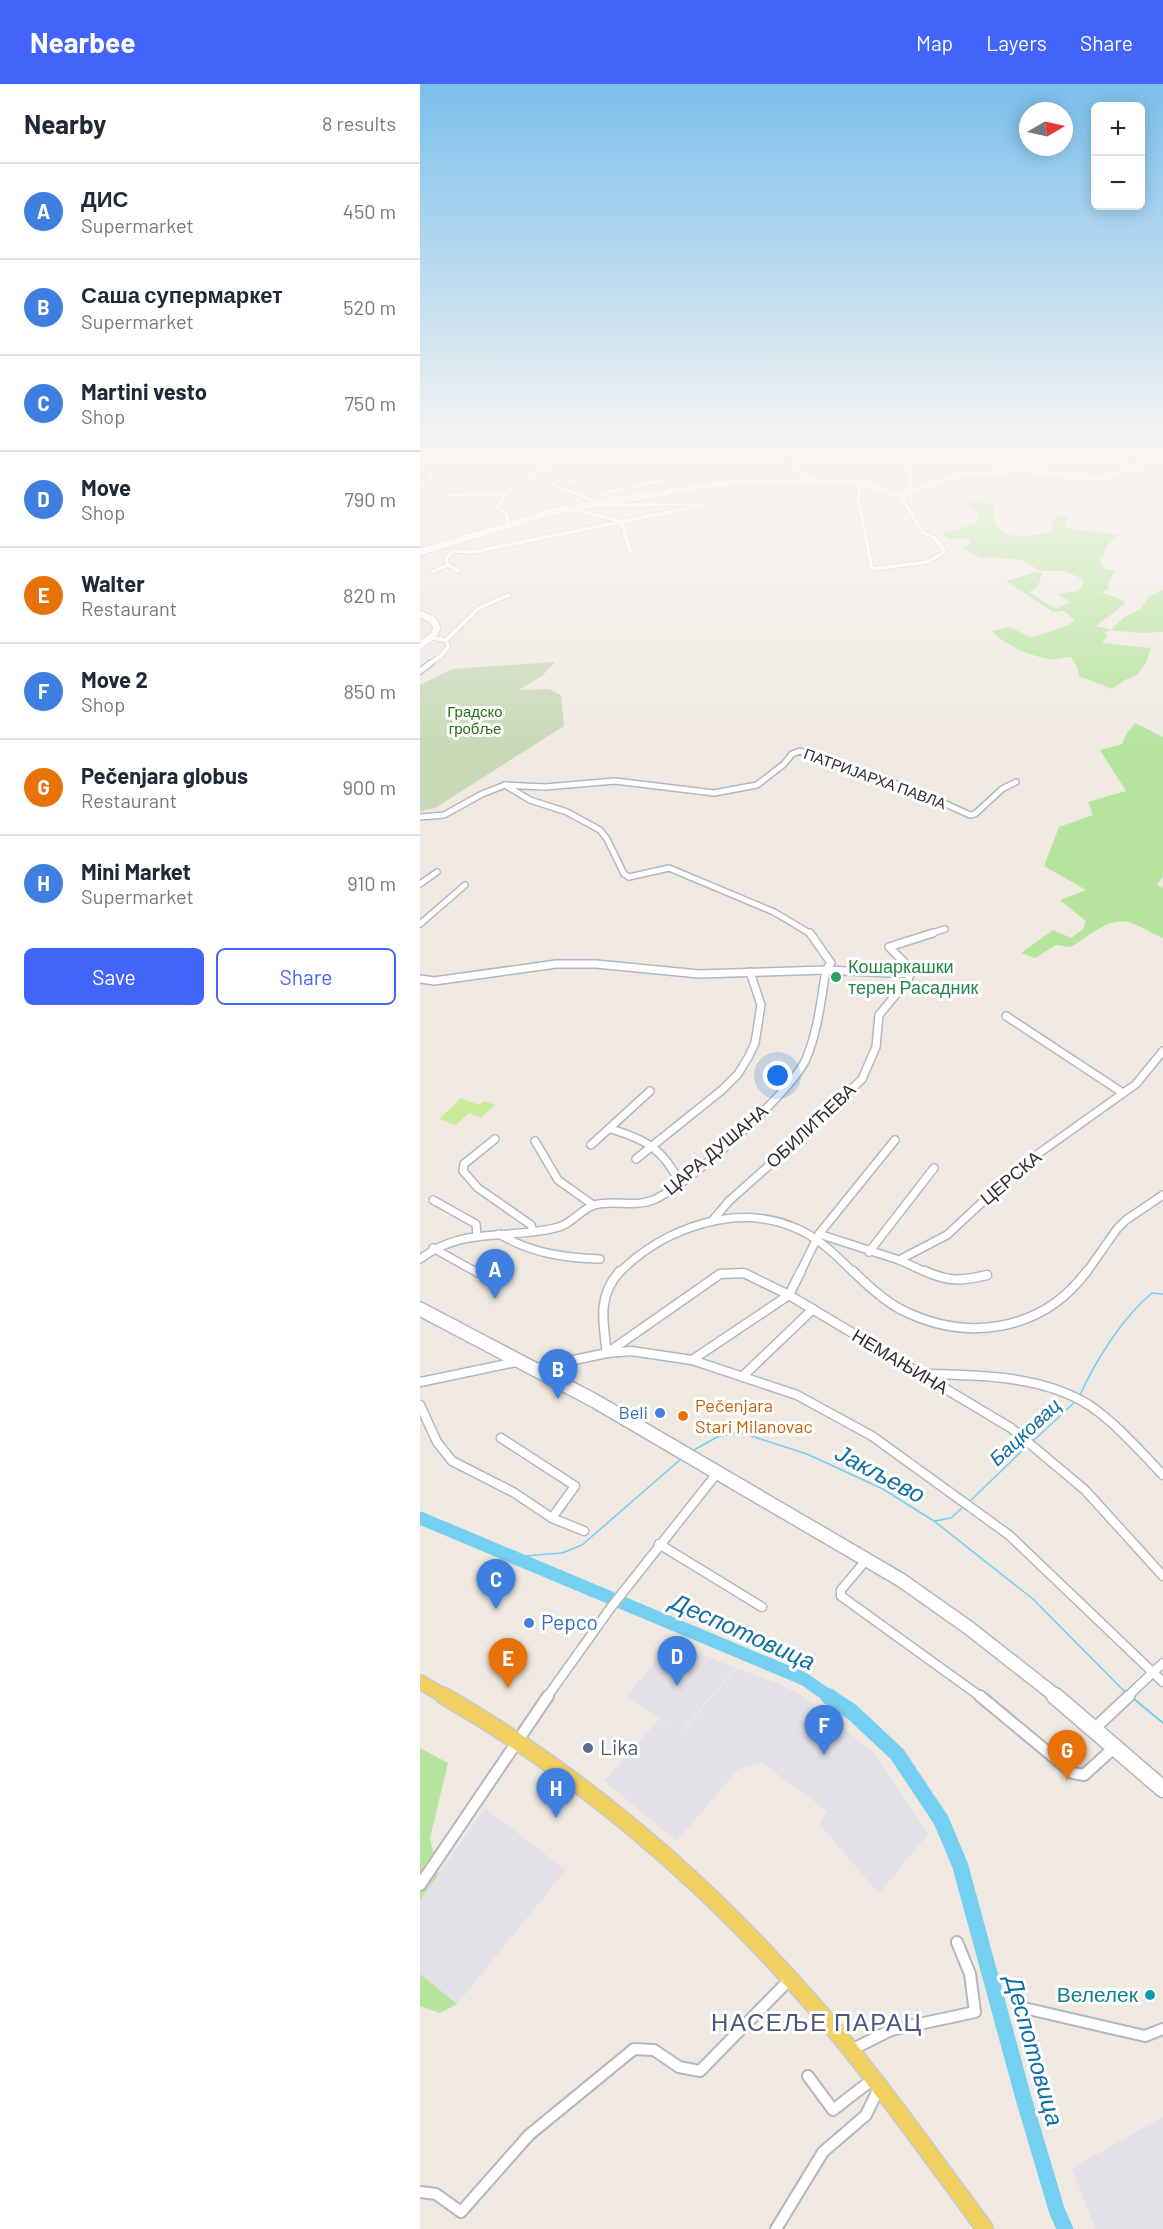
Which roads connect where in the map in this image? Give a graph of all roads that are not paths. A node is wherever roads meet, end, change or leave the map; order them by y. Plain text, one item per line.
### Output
1 (450, 549) edge
2 (484, 549) edge
3 (867, 549) edge
4 (943, 549) edge
5 (453, 551) junction
6 (448, 565) junction
7 (459, 571) dead end
8 (432, 572) dead end
9 (509, 595) dead end
10 (420, 614) edge
11 (432, 638) junction
12 (446, 640) junction
13 (420, 645) edge
14 (420, 671) edge
15 (1016, 782) dead end
16 (505, 785) junction
17 (420, 817) edge
18 (437, 872) dead end
19 (420, 884) edge
20 (465, 885) dead end
21 (420, 924) edge
22 (945, 929) dead end
23 (826, 970) junction
24 (750, 972) junction
25 (910, 974) junction
26 (420, 979) edge
27 (1006, 1016) dead end
28 (1163, 1051) edge
29 (650, 1091) dead end
30 (1123, 1093) junction
31 (611, 1129) junction
32 (495, 1139) dead end
33 (895, 1140) dead end
34 (534, 1141) dead end
35 (591, 1145) dead end
36 (654, 1145) junction
37 (636, 1159) dead end
38 (934, 1168) dead end
39 (680, 1183) junction
40 (1163, 1195) edge
41 (433, 1200) dead end
42 (593, 1205) junction
43 (712, 1221) junction
44 (533, 1231) junction
45 (499, 1234) junction
46 (817, 1235) junction
47 (477, 1237) junction
48 (433, 1248) junction
49 (869, 1252) junction
50 (420, 1259) edge
51 (600, 1259) dead end
52 (898, 1260) junction
53 (479, 1273) dead end
54 (987, 1275) dead end
55 (789, 1295) junction
56 (420, 1309) edge
57 (813, 1309) junction
58 (607, 1353) junction
59 (692, 1360) junction
60 (522, 1361) junction
61 (536, 1368) junction
62 (919, 1374) junction
63 (743, 1376) junction
64 (420, 1382) edge
65 (420, 1405) edge
66 (501, 1438) dead end
67 (718, 1472) junction
68 (1163, 1475) edge
69 (552, 1518) junction
70 (584, 1532) dead end
71 (659, 1544) junction
72 (867, 1559) junction
73 (1163, 1576) edge
74 (762, 1607) dead end
75 (1163, 1662) edge
76 (1152, 1673) junction
77 (420, 1682) edge
78 (1163, 1682) edge
79 (1095, 1728) junction
80 (518, 1740) junction
81 (1116, 1746) junction
82 (1163, 1789) edge
83 (420, 1886) edge
84 (957, 1942) dead end
85 (790, 1979) junction
86 (1023, 2008) dead end
87 (1163, 2029) edge
88 (851, 2050) junction
89 (808, 2076) dead end
90 (876, 2084) junction
91 (420, 2192) edge
92 (776, 2229) edge
93 (985, 2229) edge

1 - 5 street
2 - 5 street
3 - 4 street
5 - 6 street
6 - 7 street
6 - 8 street
9 - 12 street
10 - 11 street
11 - 12 street
11 - 13 street
12 - 14 street
15 - 16 street, ПАТРИЈАРХА ПАВЛА
16 - 17 street, ПАТРИЈАРХА ПАВЛА
16 - 23 street
18 - 19 street
20 - 21 street
22 - 25 street
23 - 24 street
23 - 25 street
23 - 39 street, ЦАРА ДУШАНА
24 - 26 street
24 - 36 street
25 - 43 street, ОБИЛИЋЕВА
27 - 30 street
28 - 30 street, ЦЕРСКА
29 - 31 street
30 - 52 street, ЦЕРСКА
31 - 35 street
31 - 36 street
32 - 44 street
33 - 46 street
34 - 42 street
36 - 37 street
36 - 39 street
38 - 49 street
39 - 42 street, ЦАРА ДУШАНА
40 - 46 street
41 - 47 street
42 - 44 street
43 - 46 street
43 - 58 street
44 - 45 street
45 - 47 street
45 - 51 street
46 - 49 street
46 - 55 street
47 - 48 street
48 - 50 street
48 - 53 street
49 - 52 street
52 - 54 street
55 - 57 street, НЕМАЊИНА
55 - 58 street, НЕМАЊИНА
55 - 59 street
56 - 60 street
57 - 62 street, НЕМАЊИНА
57 - 63 street
58 - 59 street
58 - 61 street
59 - 63 street
60 - 61 street
60 - 64 street
61 - 67 street
62 - 68 street
62 - 73 street, НЕМАЊИНА
63 - 76 street
65 - 69 street
66 - 69 street
67 - 71 street
67 - 72 street
69 - 70 street
71 - 74 street
71 - 80 street
72 - 79 street
72 - 81 street
75 - 76 street
76 - 78 street
76 - 79 street
77 - 80 main road
79 - 81 street
80 - 83 street
80 - 85 main road
81 - 82 street
84 - 88 street
85 - 88 main road
85 - 91 street
86 - 87 street
88 - 90 main road
89 - 90 street
90 - 92 street
90 - 93 main road

